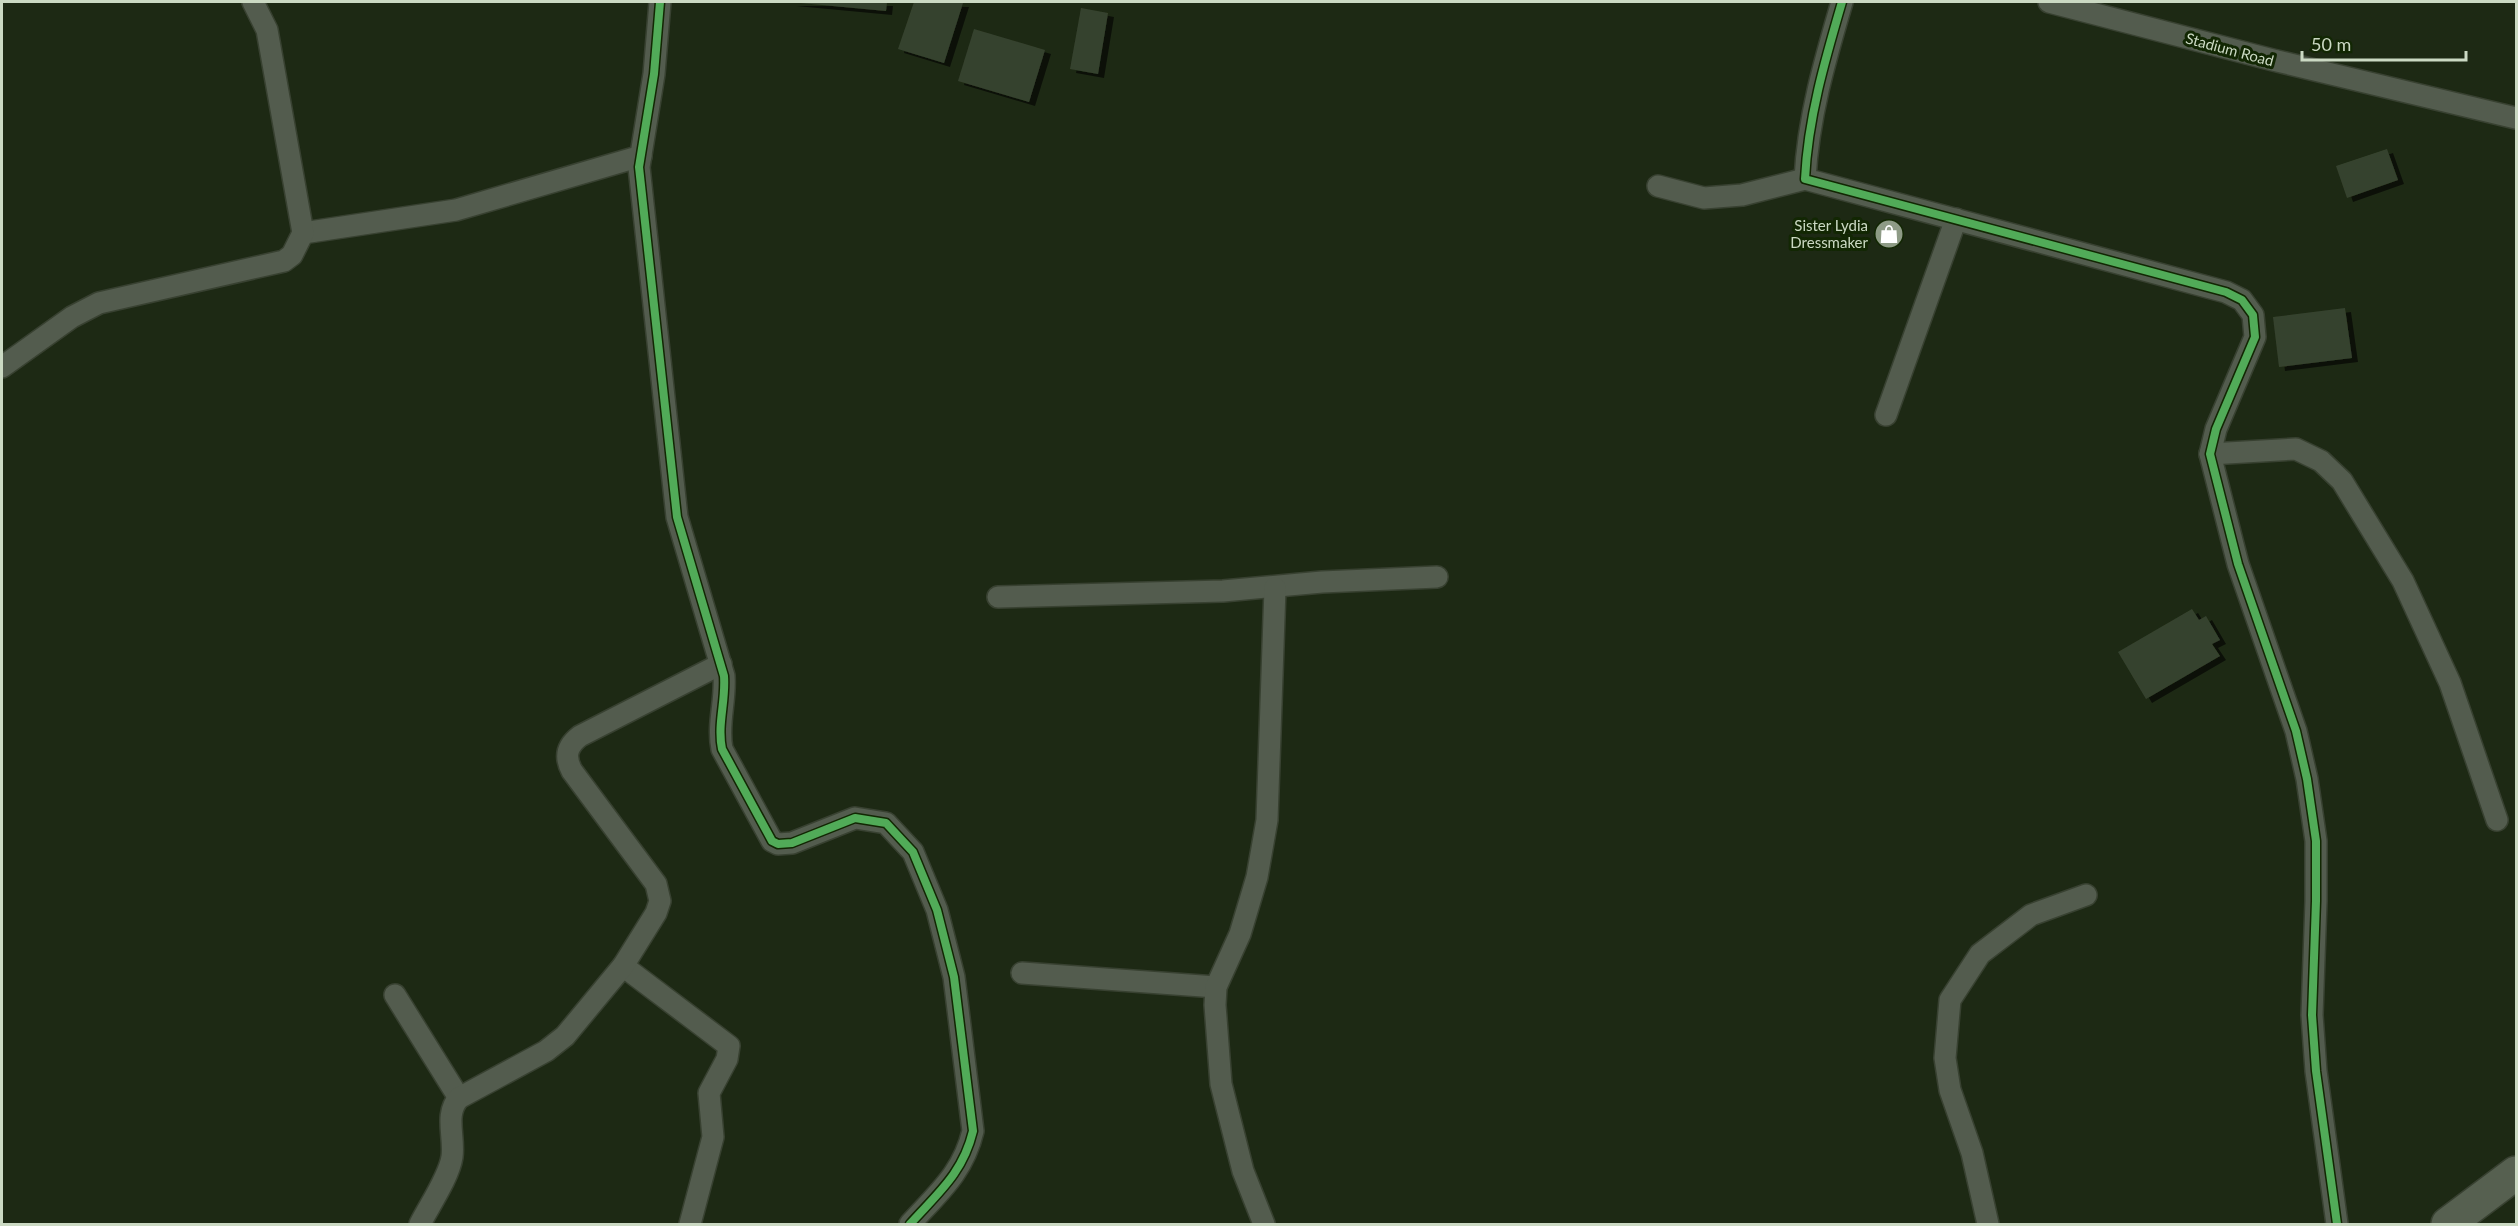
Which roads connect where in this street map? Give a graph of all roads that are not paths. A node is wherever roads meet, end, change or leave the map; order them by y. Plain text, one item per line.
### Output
1 (253, 2) edge
2 (660, 2) edge
3 (1842, 2) edge
4 (2049, 2) edge
5 (2517, 118) edge
6 (641, 156) junction
7 (1805, 179) junction
8 (1658, 186) dead end
9 (1956, 219) junction
10 (303, 233) junction
11 (2, 367) edge
12 (1886, 416) dead end
13 (2210, 454) junction
14 (1437, 577) dead end
15 (1275, 588) junction
16 (998, 597) dead end
17 (721, 664) junction
18 (2497, 820) dead end
19 (2086, 895) dead end
20 (623, 966) junction
21 (1023, 973) dead end
22 (1216, 987) junction
23 (394, 995) dead end
24 (459, 1098) junction
25 (2514, 1181) edge
26 (2331, 1222) edge
27 (420, 1224) edge
28 (690, 1224) edge
29 (910, 1224) edge
30 (1264, 1224) edge
31 (1988, 1224) edge
32 (2448, 1224) edge

1 - 10 street
2 - 6 street
3 - 7 street
4 - 5 street, Stadium Road
6 - 10 street
6 - 17 street
7 - 8 street
7 - 9 street
9 - 12 street
9 - 13 street
10 - 11 street
13 - 18 street
13 - 26 street
14 - 15 street
15 - 16 street
15 - 22 street
17 - 20 street
17 - 29 street
19 - 31 street
20 - 24 street
20 - 28 street
21 - 22 street
22 - 30 street
23 - 24 street
24 - 27 street
25 - 32 main road

